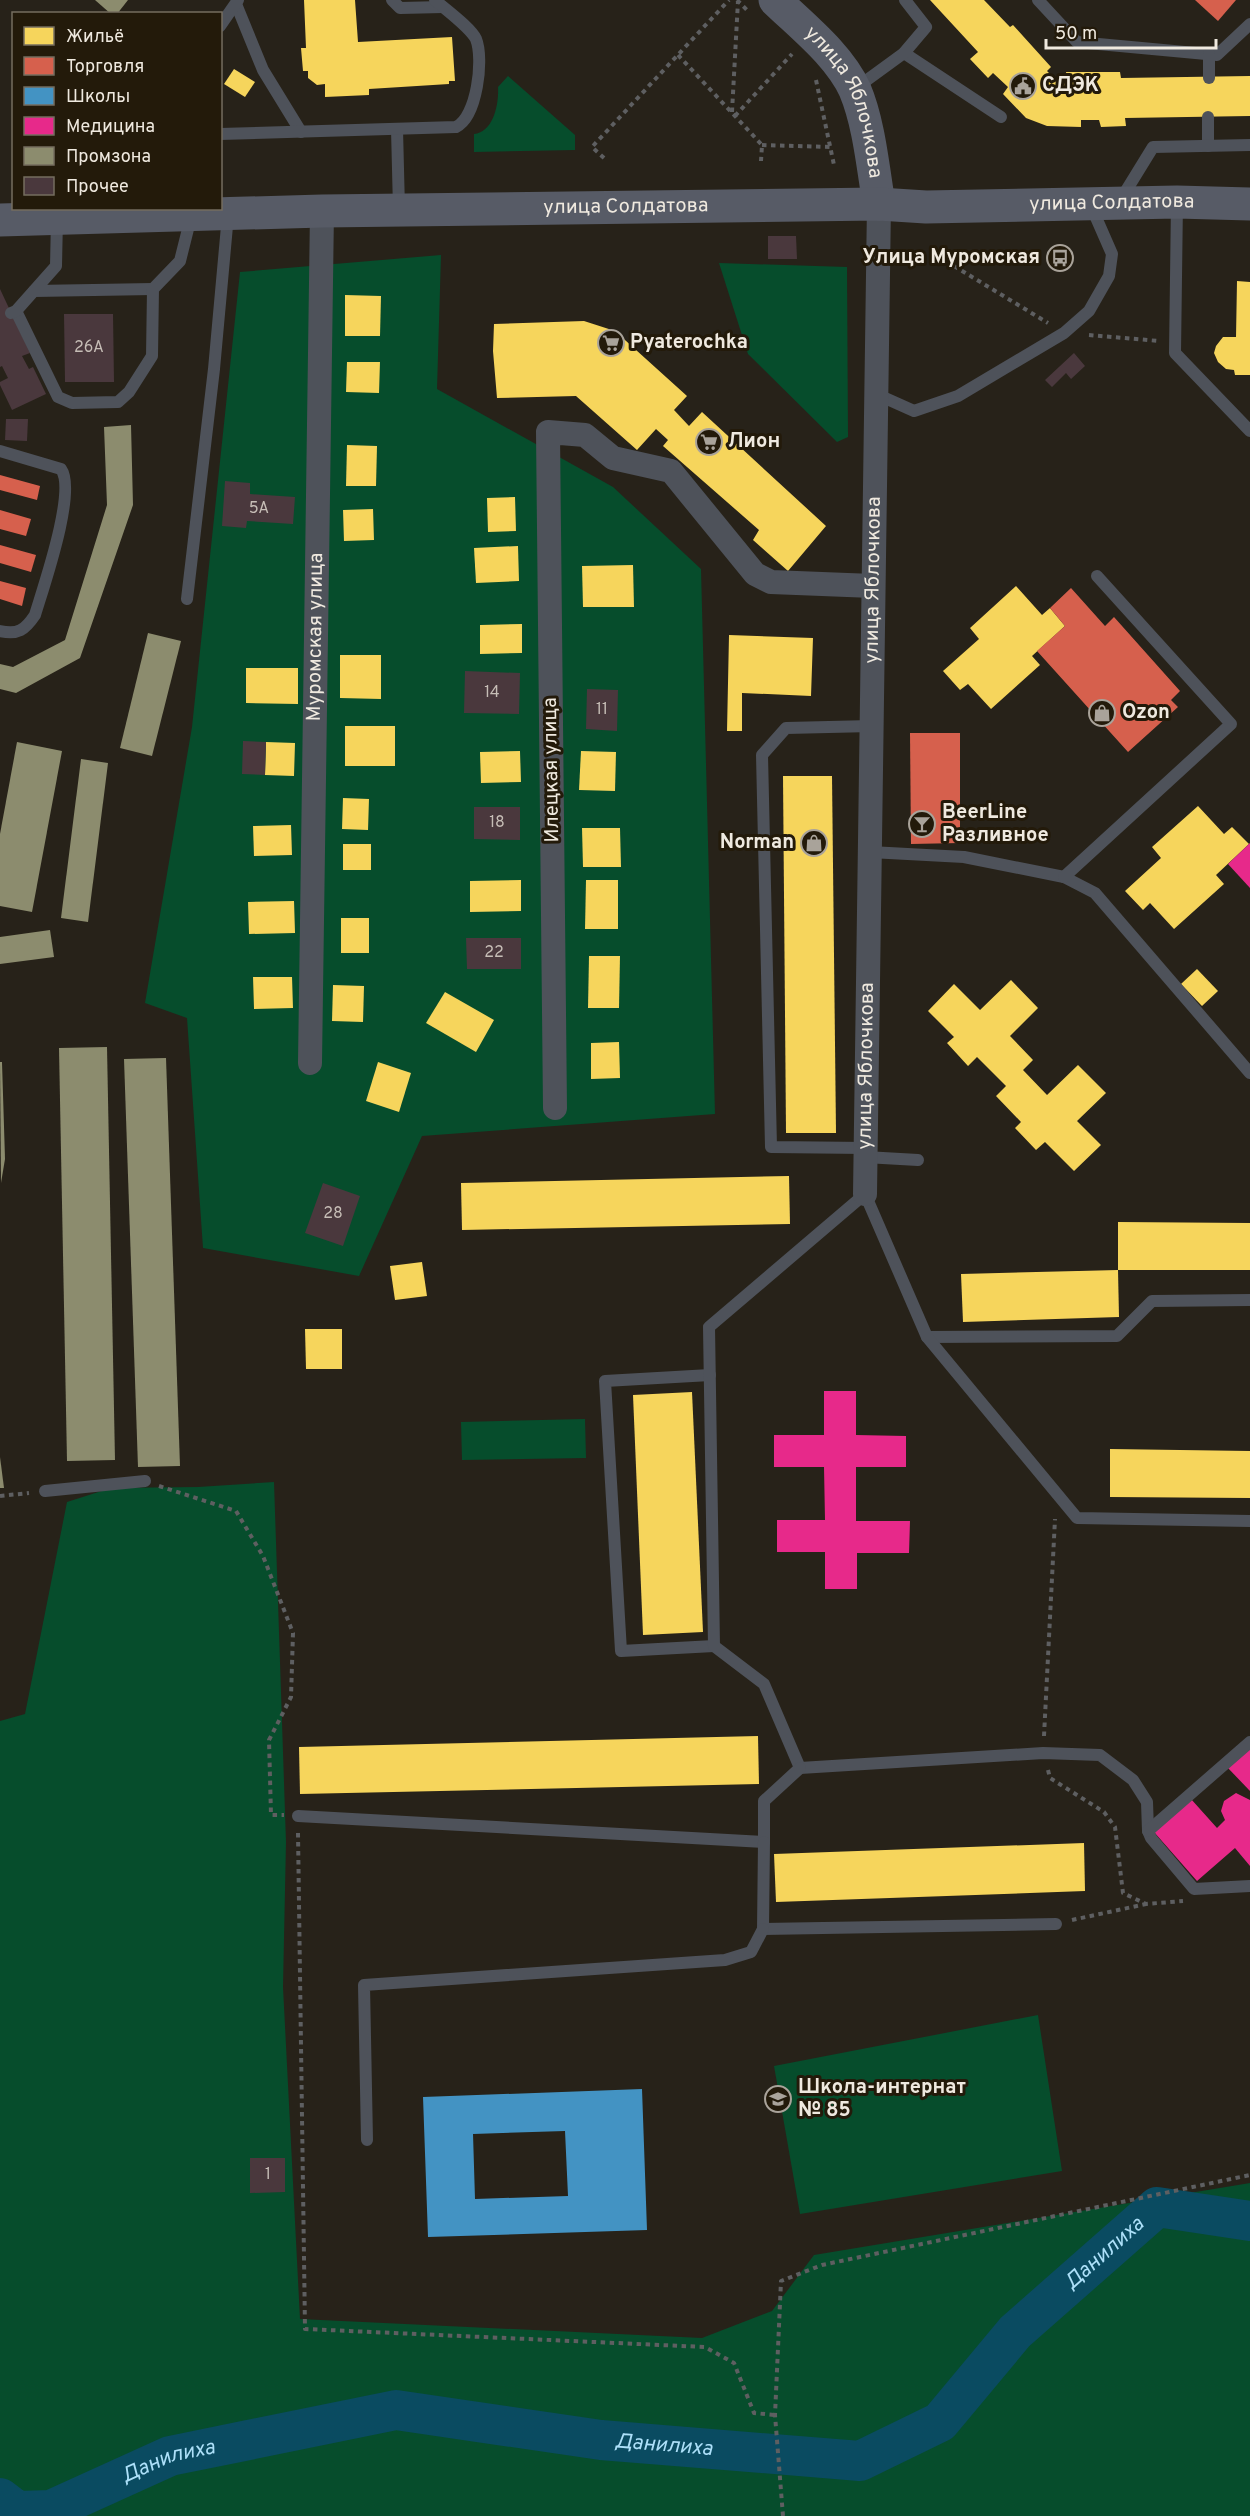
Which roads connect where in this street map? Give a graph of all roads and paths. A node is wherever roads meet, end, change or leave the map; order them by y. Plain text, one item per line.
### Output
1 (392, 0) edge
2 (729, 0) edge
3 (905, 0) edge
4 (1038, 0) edge
5 (738, 1) edge
6 (237, 2) edge
7 (439, 4) edge
8 (763, 6) edge
9 (222, 23) edge
10 (1250, 24) edge
11 (783, 46) dead end
12 (904, 53) junction
13 (792, 54) junction
14 (1209, 54) junction
15 (678, 55) junction
16 (800, 62) dead end
17 (1209, 78) dead end
18 (816, 79) dead end
19 (855, 90) junction
20 (733, 115) junction
21 (1001, 117) dead end
22 (1208, 117) dead end
23 (397, 129) junction
24 (301, 132) junction
25 (222, 134) edge
26 (762, 145) junction
27 (1250, 145) edge
28 (1208, 146) junction
29 (830, 147) junction
30 (604, 158) dead end
31 (761, 161) dead end
32 (834, 165) dead end
33 (1177, 202) junction
34 (1104, 203) junction
35 (879, 204) junction
36 (1250, 204) edge
37 (399, 210) junction
38 (322, 211) junction
39 (228, 213) junction
40 (192, 214) junction
41 (57, 218) junction
42 (0, 220) edge
43 (153, 289) junction
44 (34, 291) junction
45 (876, 394) junction
46 (1250, 431) edge
47 (0, 451) edge
48 (1097, 576) dead end
49 (873, 586) junction
50 (187, 599) dead end
51 (0, 631) edge
52 (872, 726) junction
53 (870, 852) junction
54 (1064, 878) junction
55 (310, 1063) dead end
56 (1250, 1073) edge
57 (555, 1108) dead end
58 (866, 1152) junction
59 (918, 1160) dead end
60 (865, 1194) junction
61 (1250, 1300) edge
62 (927, 1337) junction
63 (710, 1375) junction
64 (145, 1481) joint
65 (45, 1491) joint
66 (1056, 1494) junction
67 (0, 1496) edge
68 (1250, 1521) edge
69 (714, 1646) junction
70 (1045, 1730) dead end
71 (1250, 1742) edge
72 (1043, 1753) junction
73 (801, 1768) junction
74 (298, 1816) junction
75 (1148, 1831) junction
76 (764, 1842) junction
77 (1250, 1886) edge
78 (1192, 1900) dead end
79 (1146, 1904) junction
80 (1056, 1923) joint
81 (763, 1929) junction
82 (367, 2140) dead end
83 (1250, 2175) edge
84 (775, 2415) junction
85 (783, 2516) edge

1 - 7 lane
2 - 15 path
3 - 12 lane
4 - 14 lane
5 - 8 path
5 - 20 path
6 - 9 lane
6 - 24 lane
7 - 23 lane
8 - 19 main road, улица Яблочкова
10 - 14 lane
11 - 13 path
12 - 19 lane
12 - 21 lane
13 - 16 path
13 - 20 path
14 - 17 lane
15 - 20 path
15 - 30 path
18 - 29 path
19 - 35 main road, улица Яблочкова
20 - 26 path
22 - 28 lane
23 - 24 lane
23 - 37 lane
24 - 25 lane
26 - 29 path
26 - 31 path
27 - 28 lane
28 - 34 lane
29 - 32 path
33 - 34 main road, улица Солдатова
33 - 36 main road, улица Солдатова
33 - 46 lane
34 - 35 main road, улица Солдатова
34 - 45 lane
35 - 37 main road, улица Солдатова
35 - 45 street, улица Яблочкова
37 - 38 main road, улица Солдатова
38 - 39 main road, улица Солдатова
38 - 55 street, Муромская улица
39 - 40 main road, улица Солдатова
39 - 50 lane
40 - 41 main road, улица Солдатова
40 - 43 lane
41 - 42 main road, улица Солдатова
41 - 44 lane
43 - 44 lane
43 - 44 lane
45 - 49 street, улица Яблочкова
47 - 51 lane
48 - 54 lane
49 - 52 street, улица Яблочкова
49 - 57 street, Илецкая улица
52 - 53 street, улица Яблочкова
52 - 58 lane
53 - 54 lane
53 - 58 street, улица Яблочкова
54 - 56 lane
58 - 59 lane
58 - 60 street, улица Яблочкова
60 - 62 lane
60 - 63 lane
61 - 62 lane
62 - 66 lane
63 - 69 lane
63 - 69 lane
64 - 65 lane
64 - 74 path
65 - 67 path
66 - 68 lane
66 - 70 path
69 - 73 lane
71 - 75 lane
72 - 73 lane
72 - 75 lane
72 - 79 path
73 - 76 lane
74 - 76 lane
74 - 84 path
75 - 77 lane
76 - 81 lane
78 - 79 path
79 - 80 path
80 - 81 lane
81 - 82 lane
83 - 84 path
84 - 85 path

